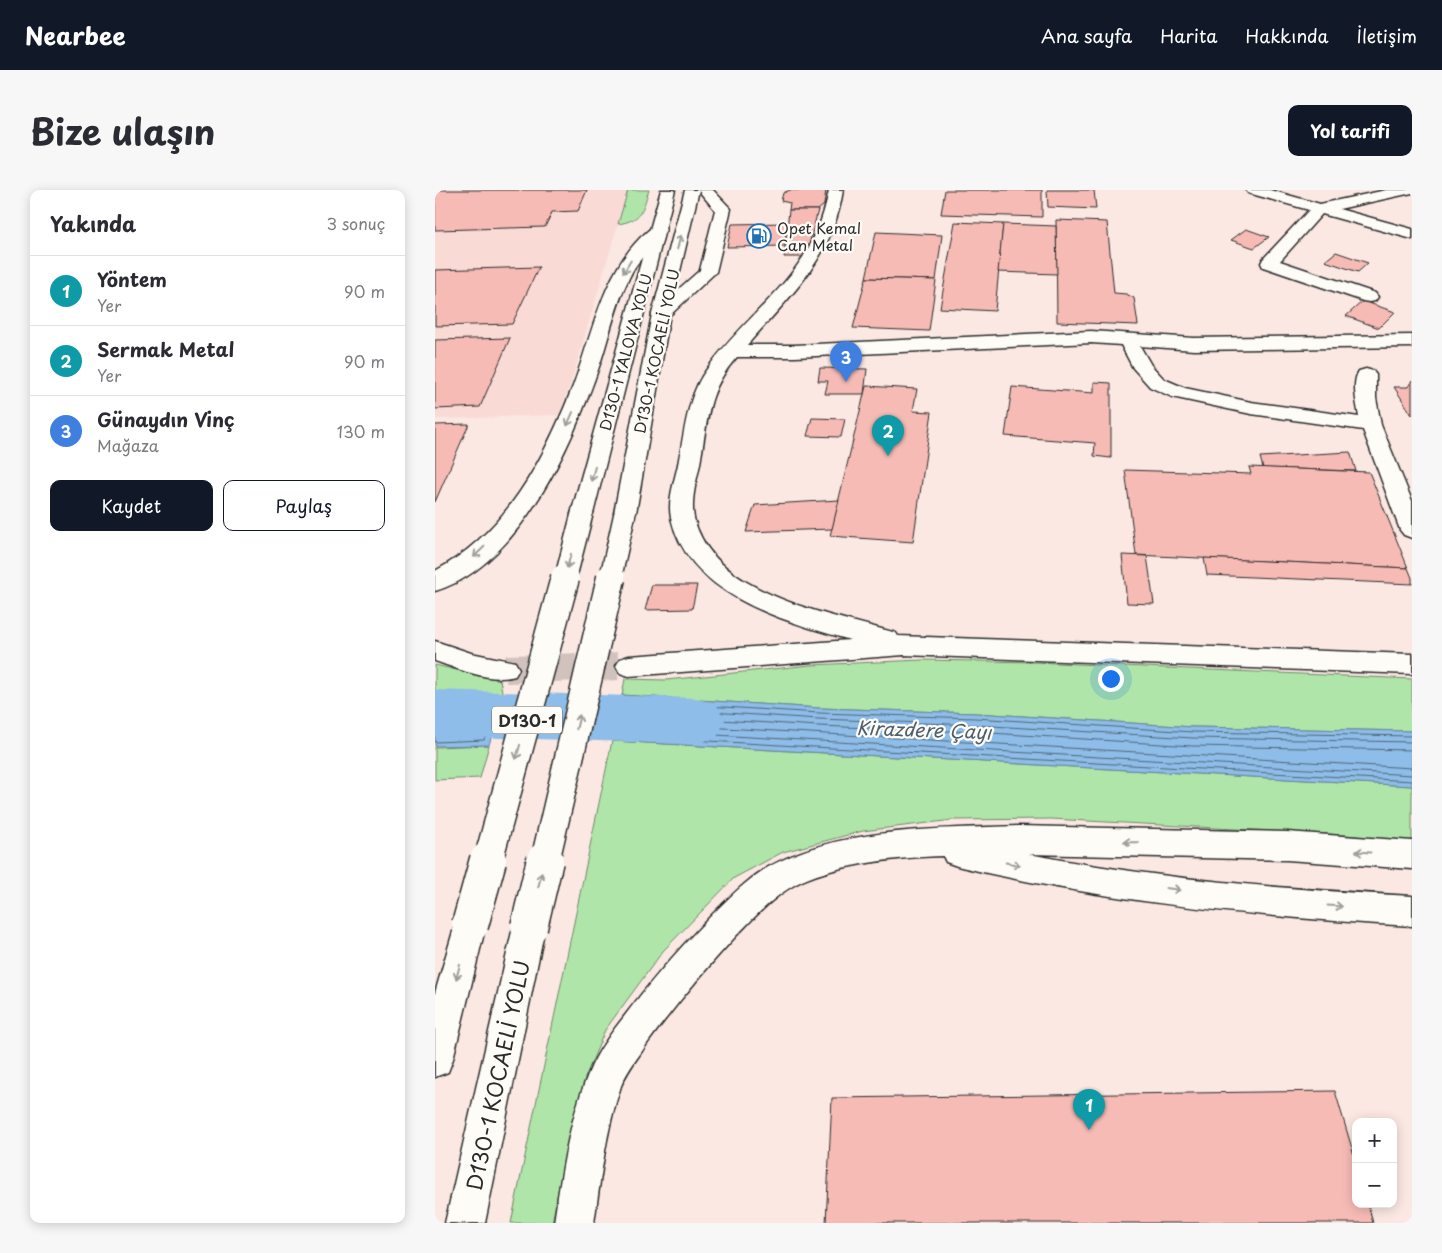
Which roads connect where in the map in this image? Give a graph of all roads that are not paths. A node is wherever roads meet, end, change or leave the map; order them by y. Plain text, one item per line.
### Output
1 (669, 190) edge
2 (692, 190) edge
3 (705, 190) edge
4 (729, 190) edge
5 (836, 190) edge
6 (1253, 190) edge
7 (1407, 190) edge
8 (723, 209) junction
9 (1318, 209) junction
10 (658, 230) junction
11 (1412, 234) edge
12 (1369, 297) dead end
13 (661, 314) junction
14 (1127, 338) junction
15 (1412, 341) edge
16 (733, 351) junction
17 (1366, 375) dead end
18 (1371, 425) junction
19 (1412, 530) edge
20 (435, 582) edge
21 (904, 645) junction
22 (435, 651) edge
23 (1412, 664) edge
24 (629, 666) tunnel mouth
25 (506, 668) tunnel mouth
26 (914, 843) junction
27 (1412, 855) edge
28 (1412, 910) edge
29 (435, 1058) edge
30 (465, 1223) edge
31 (574, 1223) edge

1 - 10 main road, D130-1 YALOVA YOLU / D130-1
13 -> 2 main road, D130-1 KOCAELİ YOLU / D130-1
3 - 8 main road
4 - 8 main road
5 - 16 main road
6 - 9 main road
7 - 9 main road
8 - 13 main road
9 - 11 main road
9 - 12 main road
10 -> 20 main road
10 -> 29 main road, D130-1 YALOVA YOLU / D130-1, bridge
30 -> 13 main road, D130-1 KOCAELİ YOLU / D130-1, bridge
14 - 15 main road
14 - 16 main road
14 - 18 main road
16 - 21 main road
17 - 18 main road
18 - 19 main road
21 - 23 main road
21 - 24 main road
22 - 25 main road
27 -> 26 main road
26 -> 28 main road
26 - 31 main road

